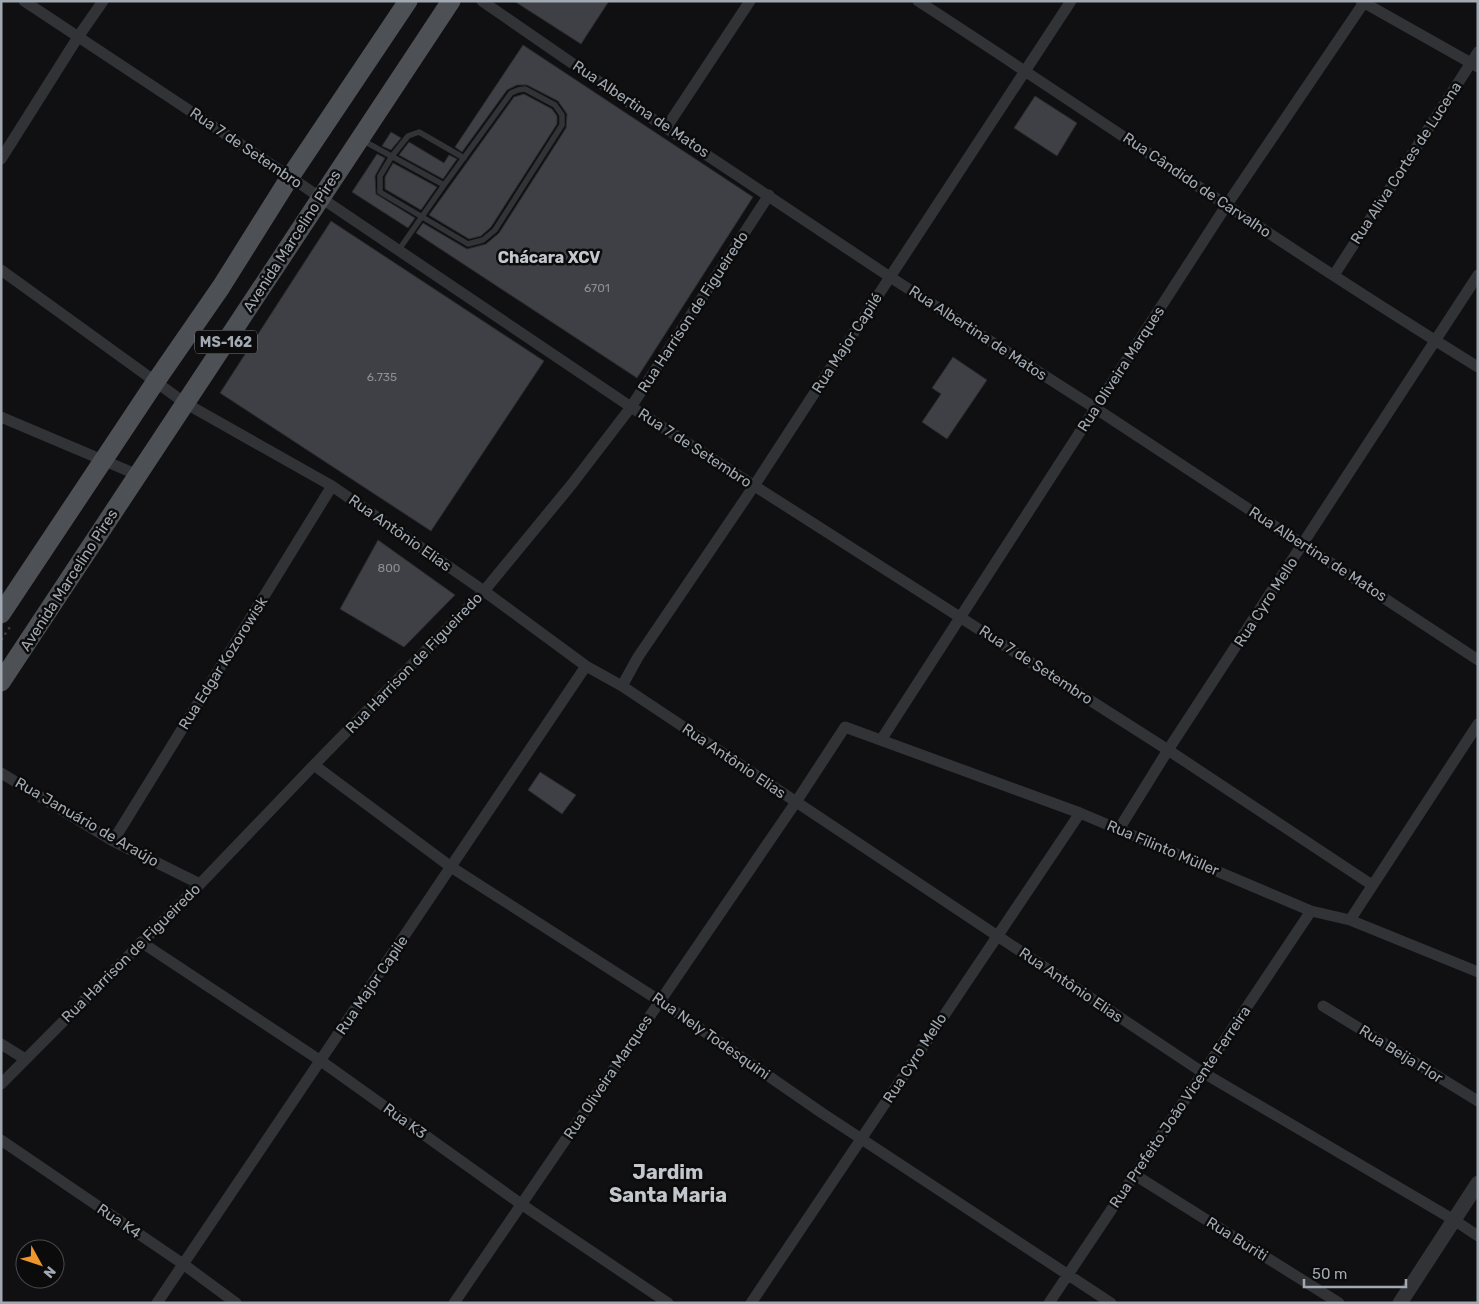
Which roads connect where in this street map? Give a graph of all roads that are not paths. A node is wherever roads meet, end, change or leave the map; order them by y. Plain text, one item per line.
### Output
1 (24, 1) edge
2 (103, 1) edge
3 (408, 1) edge
4 (450, 1) edge
5 (482, 1) edge
6 (750, 1) edge
7 (918, 1) edge
8 (1071, 1) edge
9 (1363, 2) edge
10 (78, 37) junction
11 (1478, 52) edge
12 (1474, 65) edge
13 (1026, 71) junction
14 (666, 128) junction
15 (359, 139) junction
16 (392, 156) junction
17 (464, 158) junction
18 (1, 159) edge
19 (290, 177) junction
20 (444, 186) junction
21 (769, 195) junction
22 (320, 198) junction
23 (1226, 206) junction
24 (422, 217) junction
25 (398, 251) junction
26 (1, 270) edge
27 (1334, 275) junction
28 (1478, 276) edge
29 (890, 277) junction
30 (1434, 340) junction
31 (1478, 367) edge
32 (156, 380) junction
33 (185, 403) junction
34 (631, 407) junction
35 (1095, 408) junction
36 (1, 417) edge
37 (102, 462) junction
38 (138, 476) junction
39 (332, 486) junction
40 (754, 486) junction
41 (1304, 544) junction
42 (484, 591) junction
43 (1, 614) edge
44 (962, 617) junction
45 (1478, 660) edge
46 (586, 666) junction
47 (1, 682) edge
48 (622, 686) junction
49 (1478, 724) edge
50 (846, 727) joint
51 (881, 740) junction
52 (1168, 750) junction
53 (314, 765) junction
54 (1, 773) edge
55 (796, 802) junction
56 (1080, 812) junction
57 (1119, 829) junction
58 (113, 841) junction
59 (452, 867) junction
60 (200, 884) junction
61 (1372, 885) junction
62 (1311, 911) junction
63 (1350, 920) junction
64 (996, 935) junction
65 (141, 942) junction
66 (1478, 972) edge
67 (660, 1000) junction
68 (1324, 1006) dead end
69 (1, 1044) edge
70 (25, 1059) junction
71 (321, 1061) junction
72 (1202, 1072) junction
73 (1, 1084) edge
74 (1478, 1101) edge
75 (1, 1140) edge
76 (861, 1140) junction
77 (1135, 1175) junction
78 (1478, 1183) edge
79 (521, 1204) junction
80 (1454, 1220) junction
81 (1478, 1236) edge
82 (184, 1264) junction
83 (1068, 1275) junction
84 (157, 1303) edge
85 (236, 1303) edge
86 (454, 1303) edge
87 (668, 1303) edge
88 (752, 1303) edge
89 (1049, 1303) edge
90 (1111, 1303) edge
91 (1339, 1303) edge
92 (1400, 1303) edge

1 - 10 street, Rua 7 de Setembro
2 - 10 street
3 - 19 main road, MS-162
4 - 15 main road, Avenida Marcelino Pires / MS-162
5 - 14 street, Rua Albertina de Matos
6 - 14 street
7 - 13 street, Rua Cândido de Carvalho
8 - 13 street, Rua Major Capilé
9 - 12 street
9 - 23 street, Rua Oliveira Marques
10 - 18 street
10 - 19 street, Rua 7 de Setembro
11 - 12 street, Rua Aliva Cortes de Lucena
12 - 27 street, Rua Aliva Cortes de Lucena
13 - 23 street, Rua Cândido de Carvalho
13 - 29 street, Rua Major Capilé
14 - 21 street, Rua Albertina de Matos
15 - 16 lane
15 - 22 main road, Avenida Marcelino Pires / MS-162
16 - 17 lane
16 - 20 lane
16 - 24 lane
17 - 20 lane
17 - 24 lane
19 - 22 street, Rua 7 de Setembro
19 - 32 main road, MS-162
20 - 24 lane
21 - 29 street, Rua Albertina de Matos
21 - 34 street, Rua Harrison de Figueiredo
22 - 25 street, Rua 7 de Setembro
22 - 33 main road, Avenida Marcelino Pires / MS-162
23 - 27 street, Rua Cândido de Carvalho
23 - 35 street, Rua Oliveira Marques
24 - 25 lane
25 - 34 street, Rua 7 de Setembro
26 - 32 street, Rua Antônio Elias
27 - 30 street, Rua Cândido de Carvalho
28 - 30 street, Rua Cyro Mello
29 - 35 street, Rua Albertina de Matos
29 - 40 street, Rua Major Capilé
30 - 31 street, Rua Cândido de Carvalho
30 - 41 street, Rua Cyro Mello
32 - 33 street, Rua Antônio Elias
32 - 37 main road, MS-162
33 - 38 main road, Avenida Marcelino Pires / MS-162
33 - 39 street, Rua Antônio Elias
34 - 40 street, Rua 7 de Setembro
34 - 42 street, Rua Harrison de Figueiredo
35 - 41 street, Rua Albertina de Matos
35 - 44 street, Rua Oliveira Marques
36 - 37 street
37 - 38 street
37 - 43 main road, MS-162
38 - 47 main road, Avenida Marcelino Pires / MS-162
39 - 42 street, Rua Antônio Elias
39 - 58 street, Rua Edgar Kozorowisk
40 - 44 street, Rua 7 de Setembro
40 - 48 street, Rua Major Capilé
41 - 45 street, Rua Albertina de Matos
41 - 52 street, Rua Cyro Mello
42 - 46 street, Rua Antônio Elias
42 - 53 street, Rua Harrison de Figueiredo
44 - 51 street, Rua Oliveira Marques
44 - 52 street, Rua 7 de Setembro
46 - 48 street, Rua Antônio Elias
46 - 59 street, Rua Major Capile
48 - 55 street, Rua Antônio Elias
49 - 61 street
50 - 51 street, Rua Filinto Müller
50 - 55 street, Rua Oliveira Marques
51 - 56 street, Rua Filinto Müller
52 - 57 street, Rua Cyro Mello
52 - 61 street, Rua 7 de Setembro
53 - 59 street, Rua Nely Todesquini
53 - 60 street, Rua Harrison de Figueiredo
54 - 58 street, Rua Januário de Araújo
55 - 64 street, Rua Antônio Elias
55 - 67 street, Rua Oliveira Marques
56 - 57 street, Rua Filinto Müller
56 - 64 street, Rua Cyro Mello
57 - 62 street, Rua Filinto Müller
58 - 60 street, Rua Januário de Araújo
59 - 67 street, Rua Nely Todesquini
59 - 71 street, Rua Major Capile
60 - 65 street, Rua Harrison de Figueiredo
61 - 63 street
62 - 63 street, Rua Filinto Müller
62 - 72 street, Rua Prefeito João Vicente Ferreira
63 - 66 street, Rua Filinto Müller
64 - 72 street, Rua Antônio Elias
64 - 76 street, Rua Cyro Mello
65 - 70 street, Rua Harrison de Figueiredo
65 - 71 street, Rua K3
67 - 76 street, Rua Nely Todesquini
67 - 79 street, Rua Oliveira Marques
68 - 74 street, Rua Beija Flor
69 - 70 street
70 - 73 street, Rua Harrison de Figueiredo
71 - 79 street, Rua K3
71 - 82 street, Rua Major Capile
72 - 77 street, Rua Prefeito João Vicente Ferreira
72 - 80 street, Rua Antônio Elias
75 - 82 street, Rua K4
76 - 83 street, Rua Nely Todesquini
76 - 88 street, Rua Cyro Mello
77 - 83 street, Rua Prefeito João Vicente Ferreira
77 - 91 street, Rua Buriti
78 - 80 street
79 - 86 street, Rua Oliveira Marques
79 - 87 street, Rua K3
80 - 81 street, Rua Antônio Elias
80 - 92 street
82 - 84 street, Rua Major Capile
82 - 85 street, Rua K4
83 - 89 street, Rua Prefeito João Vicente Ferreira
83 - 90 street, Rua Nely Todesquini

